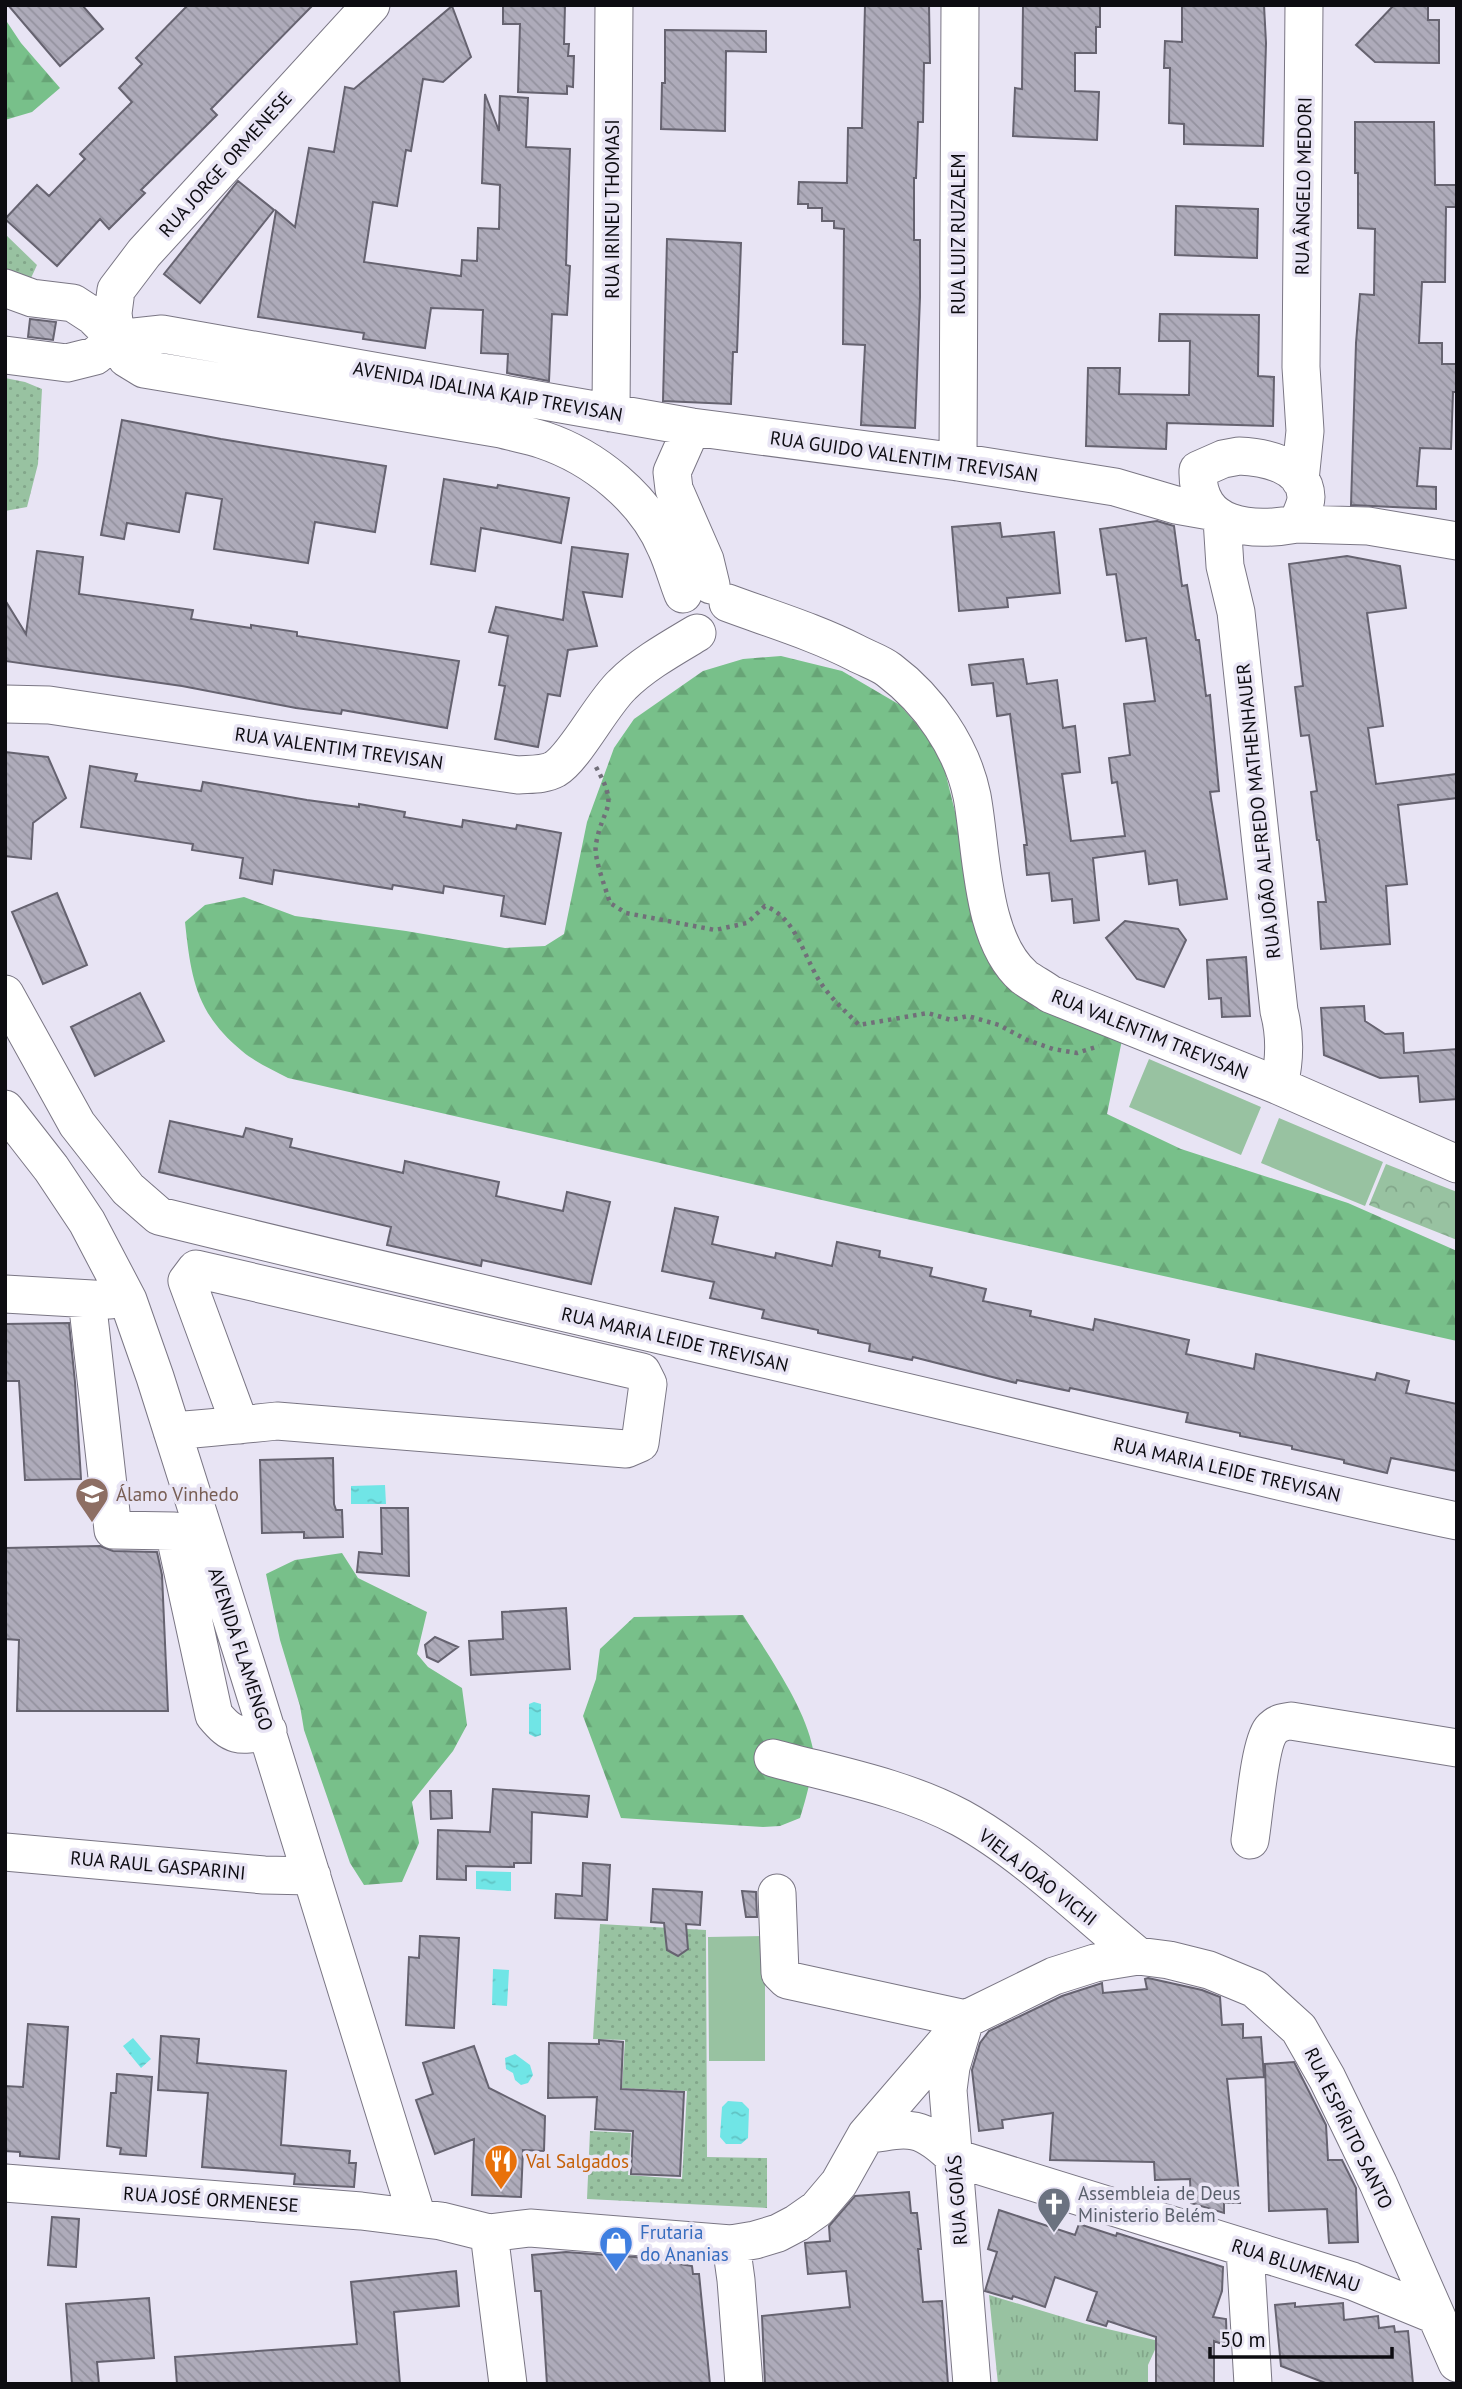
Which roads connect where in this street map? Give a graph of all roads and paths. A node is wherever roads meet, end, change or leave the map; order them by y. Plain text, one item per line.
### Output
1 (371, 5) edge
2 (614, 5) edge
3 (960, 5) edge
4 (1304, 5) edge
5 (19, 293) edge
6 (116, 339) junction
7 (15, 356) edge
8 (1301, 367) junction
9 (611, 413) junction
10 (692, 427) junction
11 (1264, 457) junction
12 (958, 462) junction
13 (1198, 470) junction
14 (1115, 487) junction
15 (1301, 500) junction
16 (1216, 515) junction
17 (1260, 528) junction
18 (1457, 541) edge
19 (703, 609) junction
20 (1236, 612) junction
21 (5, 704) edge
22 (592, 722) junction
23 (5, 993) edge
24 (1133, 1027) junction
25 (1266, 1081) junction
26 (5, 1109) edge
27 (1457, 1164) edge
28 (5, 1294) edge
29 (87, 1299) junction
30 (128, 1300) junction
31 (240, 1425) junction
32 (172, 1431) junction
33 (1457, 1521) edge
34 (268, 1731) junction
35 (1457, 1748) edge
36 (773, 1758) dead end
37 (1251, 1840) dead end
38 (5, 1852) edge
39 (312, 1877) junction
40 (777, 1894) dead end
41 (1138, 1956) junction
42 (966, 2019) junction
43 (866, 2135) junction
44 (956, 2158) junction
45 (5, 2183) edge
46 (417, 2217) junction
47 (489, 2233) junction
48 (731, 2245) junction
49 (1245, 2249) junction
50 (1412, 2259) junction
51 (1352, 2281) junction
52 (1435, 2315) junction
53 (1457, 2363) edge
54 (501, 2383) edge
55 (744, 2384) edge
56 (972, 2384) edge
57 (1253, 2384) edge

1 - 6 street, RUA JORGE ORMENESE
2 - 9 street, RUA IRINEU THOMASI
3 - 12 street, RUA LUIZ RUZALEM
4 - 8 street, RUA ÂNGELO MEDORI
5 - 6 street, AVENIDA IDALINA KAIP TREVISAN
6 - 7 street, AVENIDA IDALINA KAIP TREVISAN
6 - 9 street, AVENIDA IDALINA KAIP TREVISAN
6 - 19 street, AVENIDA IDALINA KAIP TREVISAN
8 - 11 street, RUA ÂNGELO MEDORI
8 - 15 street, RUA ÂNGELO MEDORI
9 - 10 street, AVENIDA IDALINA KAIP TREVISAN
10 - 12 street, RUA GUIDO VALENTIM TREVISAN
10 - 19 street
11 - 13 street
11 - 15 street
12 - 14 street, RUA GUIDO VALENTIM TREVISAN
13 - 14 street, RUA GUIDO VALENTIM TREVISAN
13 - 16 street
14 - 16 street, RUA GUIDO VALENTIM TREVISAN
15 - 17 street
15 - 18 street
16 - 17 street
16 - 20 street, RUA JOÃO ALFREDO MATHENHAUER
17 - 20 street, RUA JOÃO ALFREDO MATHENHAUER
19 - 22 street, RUA VALENTIM TREVISAN
19 - 24 street, RUA VALENTIM TREVISAN
20 - 25 street, RUA JOÃO ALFREDO MATHENHAUER
21 - 22 street, RUA VALENTIM TREVISAN
22 - 24 path
23 - 33 street, RUA MARIA LEIDE TREVISAN
24 - 25 street, RUA VALENTIM TREVISAN
25 - 27 street, RUA VALENTIM TREVISAN
26 - 30 street, AVENIDA FLAMENGO
28 - 29 street
29 - 30 street
29 - 34 street
30 - 32 street, AVENIDA FLAMENGO
31 - 31 street
31 - 32 street
32 - 34 street, AVENIDA FLAMENGO
34 - 39 street, AVENIDA FLAMENGO
35 - 37 street
36 - 41 street, VIELA JOÃO VICHI
38 - 39 street, RUA RAUL GASPARINI
39 - 46 street, AVENIDA FLAMENGO
40 - 42 street
41 - 42 street, RUA ESPÍRITO SANTO
41 - 50 street, RUA ESPÍRITO SANTO
42 - 43 street, RUA ESPÍRITO SANTO
42 - 44 street, RUA GOIÁS
43 - 44 street
43 - 48 street, RUA ESPÍRITO SANTO
44 - 49 street, RUA BLUMENAU
44 - 56 street, RUA GOIÁS
45 - 46 street, RUA JOSÉ ORMENESE
46 - 47 street, RUA JOSÉ ORMENESE
47 - 48 street, RUA ESPÍRITO SANTO
47 - 54 street
48 - 55 street
49 - 51 street, RUA BLUMENAU
49 - 57 street
50 - 51 street
50 - 52 street, RUA ESPÍRITO SANTO
51 - 52 street, RUA BLUMENAU
52 - 53 street, RUA ESPÍRITO SANTO

